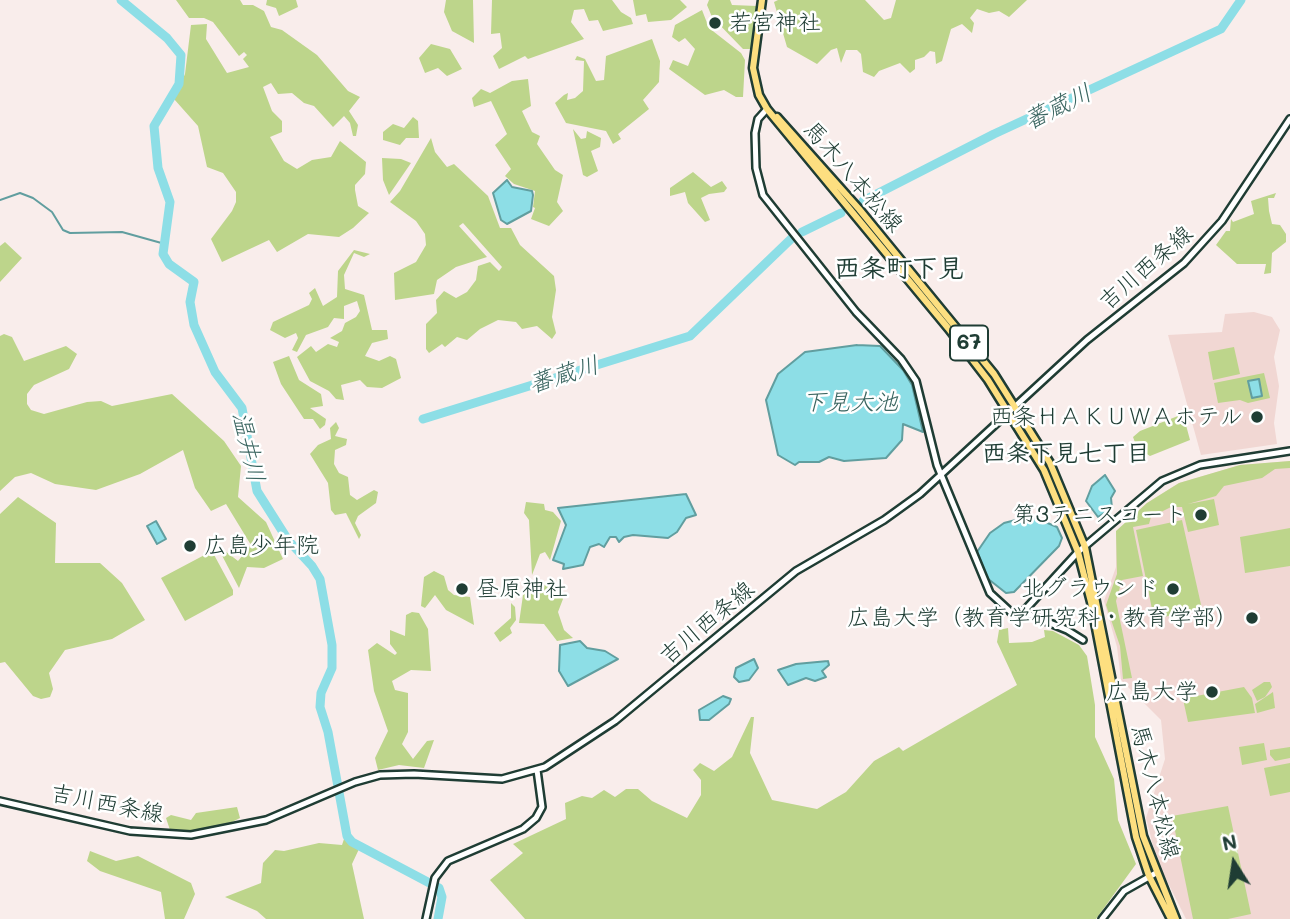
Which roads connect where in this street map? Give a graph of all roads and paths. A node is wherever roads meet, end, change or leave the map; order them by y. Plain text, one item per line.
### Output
1 (762, 0) edge
2 (767, 109) junction
3 (1290, 119) edge
4 (1016, 405) junction
5 (1009, 412) junction
6 (1290, 451) edge
7 (942, 475) junction
8 (1085, 547) junction
9 (1078, 552) junction
10 (1023, 612) junction
11 (1083, 639) dead end
12 (537, 770) junction
13 (0, 801) edge
14 (1152, 875) junction
15 (426, 919) edge
16 (1102, 919) edge
17 (1173, 919) edge

1 - 2 main road, 馬木八本松線 / 67
2 - 4 main road, 馬木八本松線 / 67
2 - 5 main road, 馬木八本松線 / 67
2 - 7 main road
3 - 4 main road, 吉川西条線
4 - 5 main road, 吉川西条線
4 - 8 main road, 馬木八本松線 / 67
5 - 7 main road, 吉川西条線
5 - 9 main road, 馬木八本松線 / 67
6 - 8 main road
7 - 10 main road
7 - 12 main road, 吉川西条線
8 - 9 main road
8 - 14 main road, 馬木八本松線 / 67
9 - 10 main road
9 - 14 main road, 馬木八本松線 / 67
10 - 11 main road
12 - 13 main road, 吉川西条線
12 - 15 main road
14 - 16 main road
14 - 17 main road, 馬木八本松線 / 67

